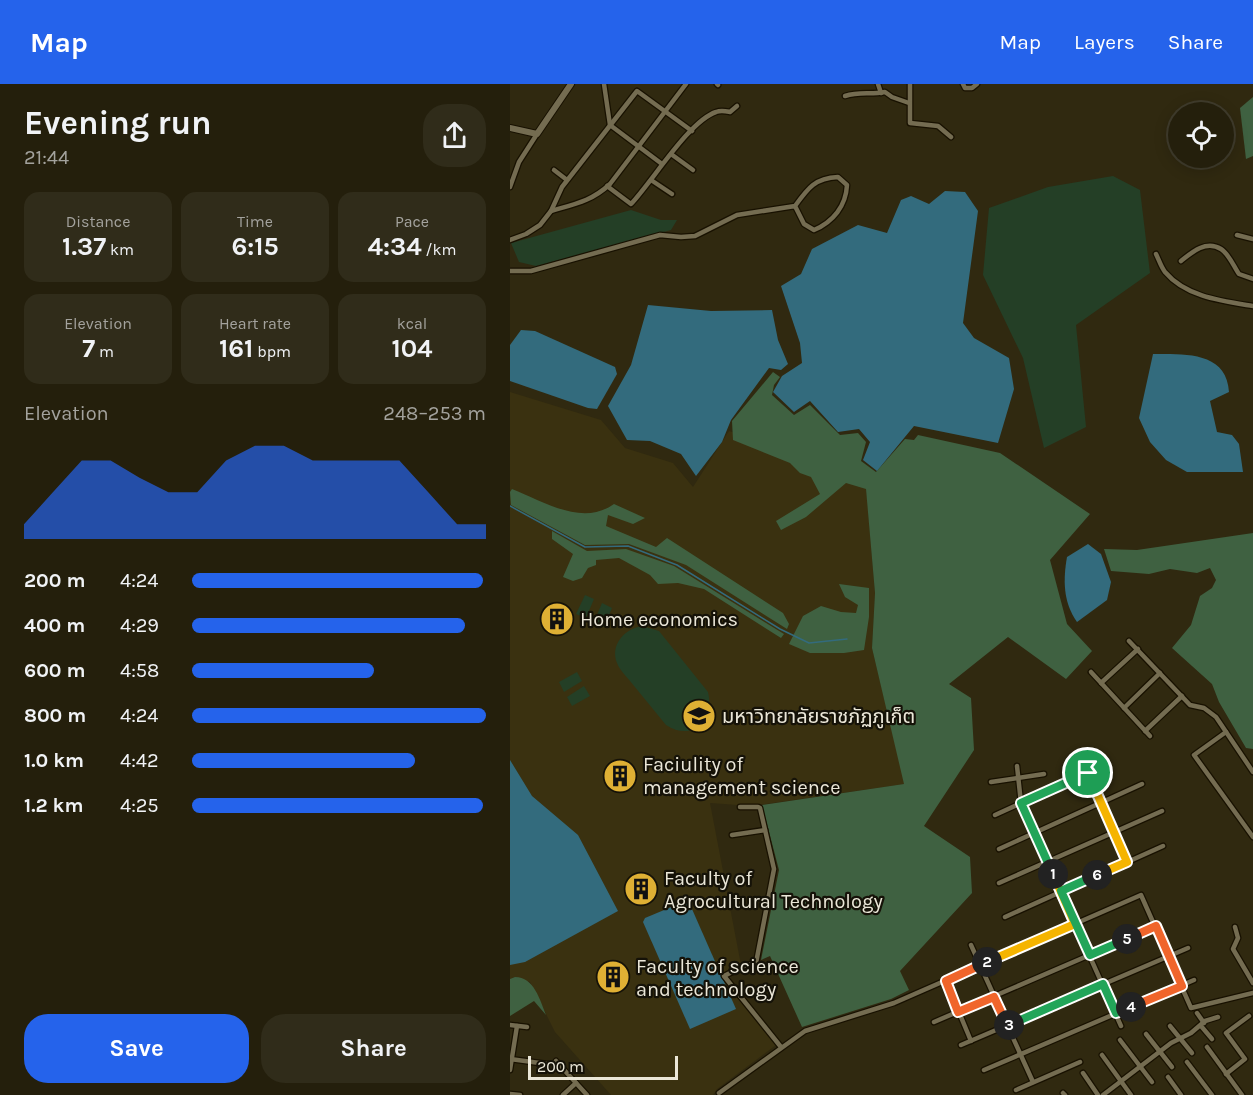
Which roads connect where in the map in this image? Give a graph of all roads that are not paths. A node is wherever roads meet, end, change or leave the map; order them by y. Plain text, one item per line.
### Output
1 (571, 84) edge
2 (604, 84) edge
3 (686, 84) edge
4 (878, 84) edge
5 (910, 84) edge
6 (963, 84) edge
7 (977, 84) edge
8 (881, 93) junction
9 (845, 96) dead end
10 (909, 103) junction
11 (738, 106) dead end
12 (665, 112) junction
13 (610, 125) junction
14 (510, 128) edge
15 (692, 131) junction
16 (537, 134) junction
17 (951, 137) dead end
18 (639, 147) junction
19 (671, 154) junction
20 (662, 164) junction
21 (554, 170) dead end
22 (693, 170) dead end
23 (567, 180) junction
24 (651, 180) junction
25 (608, 186) junction
26 (510, 187) edge
27 (672, 194) dead end
28 (795, 206) junction
29 (551, 211) junction
30 (1237, 235) dead end
31 (1253, 239) edge
32 (510, 240) edge
33 (1156, 254) dead end
34 (1181, 261) dead end
35 (510, 271) edge
36 (1253, 279) edge
37 (1253, 306) edge
38 (1129, 640) dead end
39 (1138, 649) junction
40 (1091, 672) dead end
41 (1160, 674) junction
42 (1101, 683) junction
43 (1182, 696) junction
44 (1124, 708) junction
45 (1145, 731) junction
46 (1227, 732) junction
47 (1150, 736) dead end
48 (1107, 764) dead end
49 (1017, 766) dead end
50 (1253, 772) edge
51 (1088, 773) junction
52 (1044, 774) dead end
53 (1018, 778) junction
54 (991, 782) dead end
55 (1142, 784) dead end
56 (1021, 803) junction
57 (1101, 803) junction
58 (740, 807) dead end
59 (1162, 811) dead end
60 (996, 815) dead end
61 (765, 830) junction
62 (1034, 832) junction
63 (1114, 832) junction
64 (732, 835) dead end
65 (1253, 837) edge
66 (1163, 846) dead end
67 (999, 849) dead end
68 (1047, 861) junction
69 (1127, 862) junction
70 (999, 883) dead end
71 (1061, 891) junction
72 (1005, 917) dead end
73 (1075, 924) junction
74 (1156, 926) junction
75 (1235, 927) dead end
76 (971, 945) dead end
77 (1188, 948) dead end
78 (1090, 955) junction
79 (1169, 956) junction
80 (980, 965) junction
81 (1194, 980) dead end
82 (946, 981) junction
83 (1253, 983) edge
84 (1103, 984) junction
85 (1182, 986) junction
86 (1253, 993) edge
87 (994, 997) junction
88 (958, 1012) junction
89 (1116, 1013) junction
90 (1197, 1013) dead end
91 (1249, 1016) dead end
92 (1218, 1017) dead end
93 (933, 1022) dead end
94 (1203, 1024) junction
95 (510, 1025) edge
96 (1007, 1025) junction
97 (517, 1026) junction
98 (1122, 1026) dead end
99 (1170, 1026) dead end
100 (528, 1027) dead end
101 (1146, 1034) dead end
102 (1180, 1038) junction
103 (1212, 1039) dead end
104 (1120, 1040) dead end
105 (971, 1041) junction
106 (961, 1045) dead end
107 (781, 1047) junction
108 (1207, 1047) dead end
109 (1160, 1052) junction
110 (1192, 1053) dead end
111 (1020, 1054) junction
112 (1102, 1055) dead end
113 (511, 1059) edge
114 (556, 1060) dead end
115 (1080, 1062) dead end
116 (1188, 1062) dead end
117 (547, 1064) dead end
118 (1141, 1066) junction
119 (1172, 1067) dead end
120 (510, 1070) edge
121 (984, 1070) dead end
122 (1083, 1073) dead end
123 (1226, 1074) junction
124 (1168, 1077) dead end
125 (1121, 1081) junction
126 (1033, 1082) junction
127 (1152, 1082) dead end
128 (576, 1083) junction
129 (1016, 1090) dead end
130 (719, 1092) edge
131 (510, 1094) edge
132 (520, 1095) edge
133 (563, 1095) edge
134 (587, 1095) edge
135 (1098, 1095) edge
136 (1103, 1095) edge
137 (1131, 1095) edge
138 (1181, 1095) edge
139 (1212, 1095) edge
140 (1242, 1095) edge

1 - 16 street
2 - 13 street
3 - 12 street
4 - 8 street
5 - 10 street
6 - 7 street
8 - 9 street
8 - 10 street
10 - 17 street
11 - 15 street
12 - 13 street
12 - 15 street
12 - 18 street
13 - 18 street
13 - 23 street
14 - 16 street
15 - 19 street
16 - 26 street
18 - 20 street
18 - 25 street
19 - 20 street
19 - 22 street
20 - 24 street
21 - 23 street
23 - 29 street
24 - 25 street
24 - 27 street
25 - 29 street
28 - 28 street
28 - 35 street
29 - 32 street
30 - 31 street
33 - 37 street
34 - 36 street
38 - 39 street
39 - 41 street
39 - 42 street
40 - 42 street
41 - 43 street
41 - 44 street
42 - 44 street
43 - 45 street
43 - 46 street
44 - 45 street
45 - 47 street
46 - 50 street
46 - 65 street
48 - 51 street
49 - 53 street
51 - 56 street
51 - 57 street
52 - 53 street
53 - 54 street
53 - 56 street
55 - 57 street
56 - 60 street
56 - 62 street
57 - 62 street
57 - 63 street
58 - 61 street
59 - 63 street
61 - 64 street
61 - 107 street
62 - 67 street
62 - 68 street
63 - 68 street
63 - 69 street
66 - 69 street
68 - 70 street
68 - 71 street
69 - 71 street
71 - 72 street
71 - 73 street
73 - 74 street
73 - 78 street
73 - 80 street
74 - 78 street
74 - 79 street
75 - 83 street
76 - 80 street
77 - 79 street
78 - 84 street
78 - 87 street
79 - 84 street
79 - 85 street
80 - 82 street
80 - 87 street
81 - 85 street
82 - 88 street
82 - 107 street
84 - 89 street
84 - 96 street
85 - 86 street
85 - 89 street
87 - 88 street
87 - 96 street
88 - 93 street
88 - 105 street
89 - 98 street
89 - 111 street
90 - 94 street
91 - 123 street
92 - 94 street
94 - 102 street
94 - 103 street
95 - 97 street
96 - 105 street
96 - 111 street
97 - 100 street
97 - 113 street
99 - 102 street
101 - 109 street
102 - 109 street
102 - 110 street
104 - 118 street
105 - 106 street
107 - 130 street
108 - 123 street
109 - 118 street
109 - 119 street
111 - 121 street
111 - 126 street
112 - 125 street
113 - 117 street
113 - 120 street
114 - 128 street
115 - 126 street
116 - 139 street
118 - 125 street
118 - 127 street
122 - 135 street
123 - 140 street
124 - 138 street
125 - 136 street
125 - 137 street
126 - 129 street
128 - 133 street
128 - 134 street
131 - 132 street

